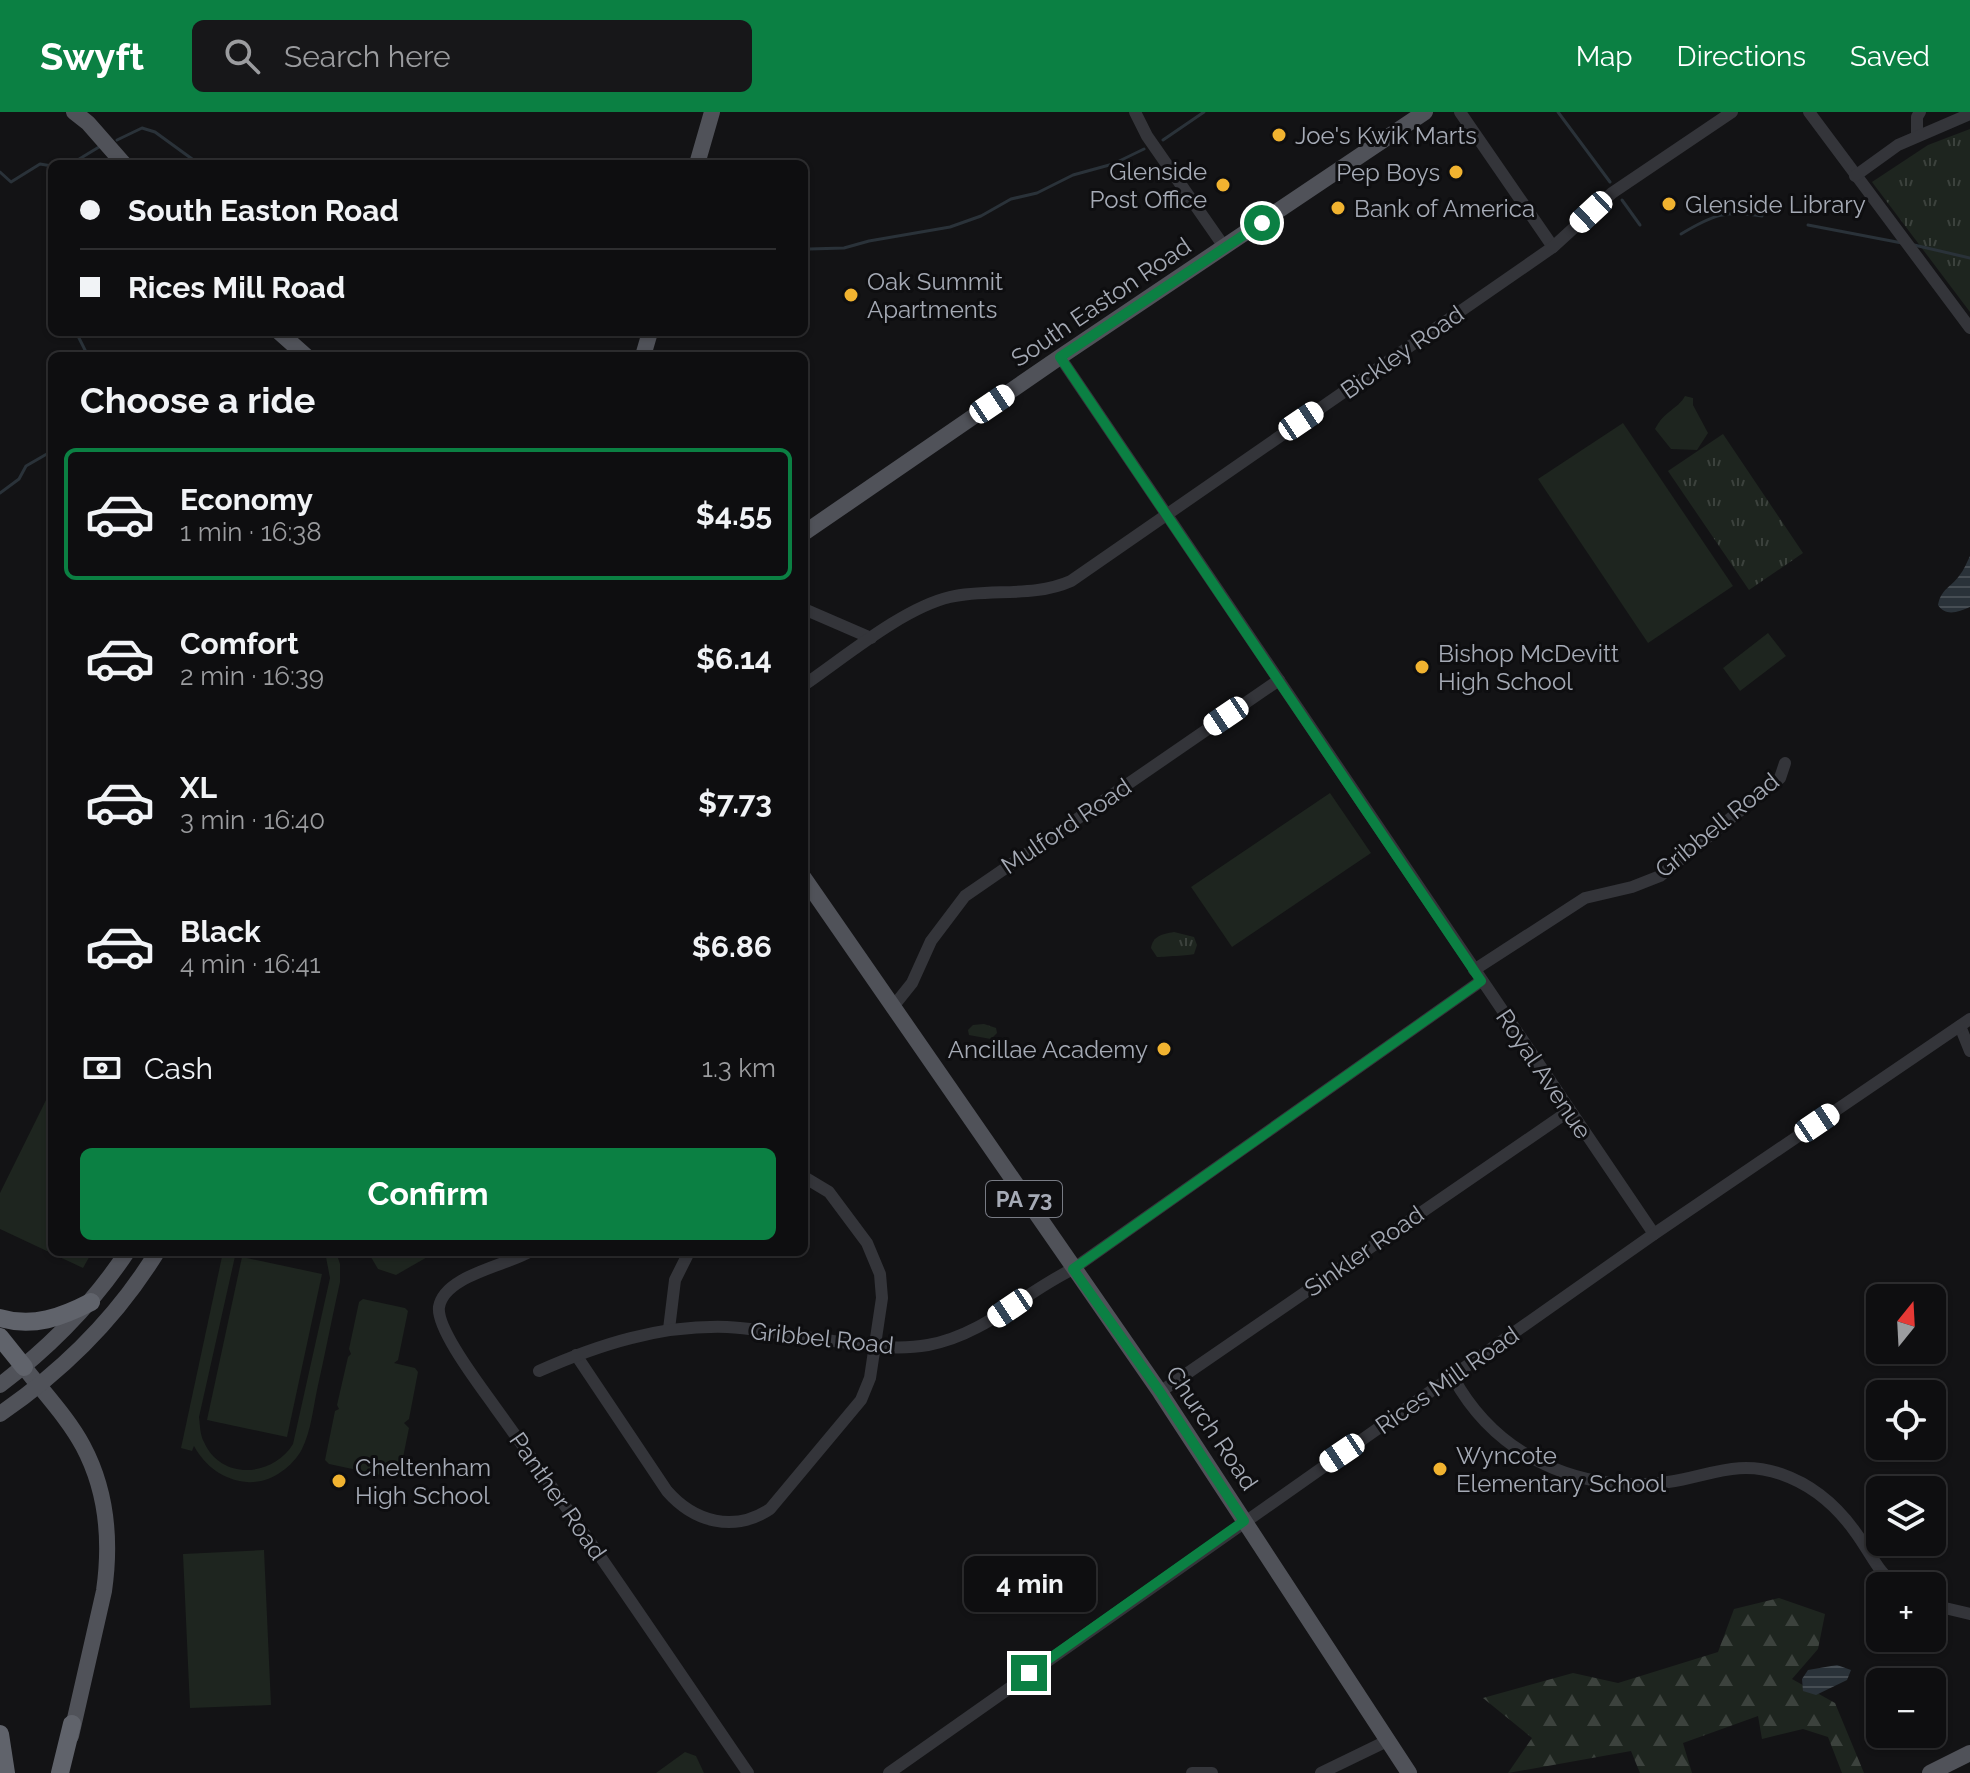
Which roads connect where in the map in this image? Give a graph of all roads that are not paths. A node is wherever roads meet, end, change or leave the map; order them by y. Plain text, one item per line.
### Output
1 (74, 112) edge
2 (712, 112) edge
3 (1135, 112) edge
4 (1425, 112) edge
5 (1460, 112) edge
6 (1732, 112) edge
7 (1809, 112) edge
8 (1920, 112) edge
9 (1970, 114) edge
10 (1917, 136) junction
11 (120, 160) edge
12 (698, 160) edge
13 (1855, 176) junction
14 (1553, 247) junction
15 (1225, 248) junction
16 (1970, 328) edge
17 (284, 336) edge
18 (302, 352) edge
19 (1060, 357) junction
20 (1167, 514) junction
21 (808, 530) edge
22 (808, 611) edge
23 (871, 638) junction
24 (1279, 680) junction
25 (808, 682) edge
26 (1785, 763) dead end
27 (808, 884) edge
28 (1478, 976) junction
29 (892, 1008) junction
30 (1965, 1022) edge
31 (1970, 1051) edge
32 (1569, 1111) junction
33 (808, 1179) edge
34 (1654, 1234) junction
35 (124, 1256) edge
36 (155, 1256) edge
37 (520, 1256) edge
38 (687, 1256) edge
39 (1073, 1269) junction
40 (91, 1302) junction
41 (0, 1318) edge
42 (669, 1329) junction
43 (0, 1337) edge
44 (876, 1345) junction
45 (576, 1355) junction
46 (24, 1367) junction
47 (539, 1371) dead end
48 (1453, 1377) junction
49 (0, 1385) edge
50 (39, 1387) junction
51 (1160, 1392) junction
52 (0, 1414) edge
53 (1244, 1521) junction
54 (1882, 1572) edge
55 (1946, 1608) edge
56 (1970, 1614) edge
57 (72, 1724) joint
58 (0, 1734) edge
59 (1389, 1740) junction
60 (1970, 1753) edge
61 (6, 1773) edge
62 (63, 1773) edge
63 (748, 1773) edge
64 (889, 1773) edge
65 (1192, 1773) edge
66 (1212, 1773) edge
67 (1321, 1773) edge
68 (1409, 1773) edge
69 (1930, 1773) edge

1 - 11 main road
2 - 12 main road
3 - 15 street
4 - 15 main road, South Easton Road
5 - 14 street
6 - 14 street, Bickley Road
7 - 13 street
8 - 10 street
9 - 10 street
10 - 13 street
13 - 16 street
14 - 20 street, Bickley Road
15 - 19 main road, South Easton Road
17 - 18 main road
19 - 20 street, Royal Avenue
19 - 21 main road, South Easton Road
20 - 23 street, Bickley Road
20 - 24 street, Royal Avenue
22 - 23 street
23 - 25 street, Bickley Road
24 - 28 street, Royal Avenue
24 - 29 street, Mulford Road
26 - 28 street, Gribbell Road
27 - 29 main road, Church Road / PA 73
28 - 32 street, Royal Avenue
28 - 39 street, Gribbel Road
29 - 39 main road, Church Road / PA 73
30 - 31 street
30 - 34 street, Rices Mill Road
32 - 34 street, Royal Avenue
32 - 51 street, Sinkler Road
33 - 44 street
34 - 48 street, Rices Mill Road
35 - 40 main road
36 - 50 main road
37 - 63 street, Panther Road
38 - 42 street
39 - 44 street, Gribbel Road
39 - 51 main road, Church Road / PA 73
40 - 41 highway
40 - 46 main road
42 - 44 street, Gribbel Road
42 - 45 street, Gribbel Road
43 - 46 highway
44 - 45 street
45 - 47 street, Gribbel Road
46 - 49 main road
46 - 50 main road
48 - 53 street, Rices Mill Road
48 - 54 street
50 - 52 main road
50 - 57 main road
51 - 53 main road, Church Road / PA 73
53 - 59 main road, Church Road / PA 73
53 - 64 street, Rices Mill Road
55 - 56 street
57 - 62 highway
58 - 61 highway
59 - 67 street
59 - 68 main road, Church Road / PA 73
60 - 69 main road
65 - 66 street

